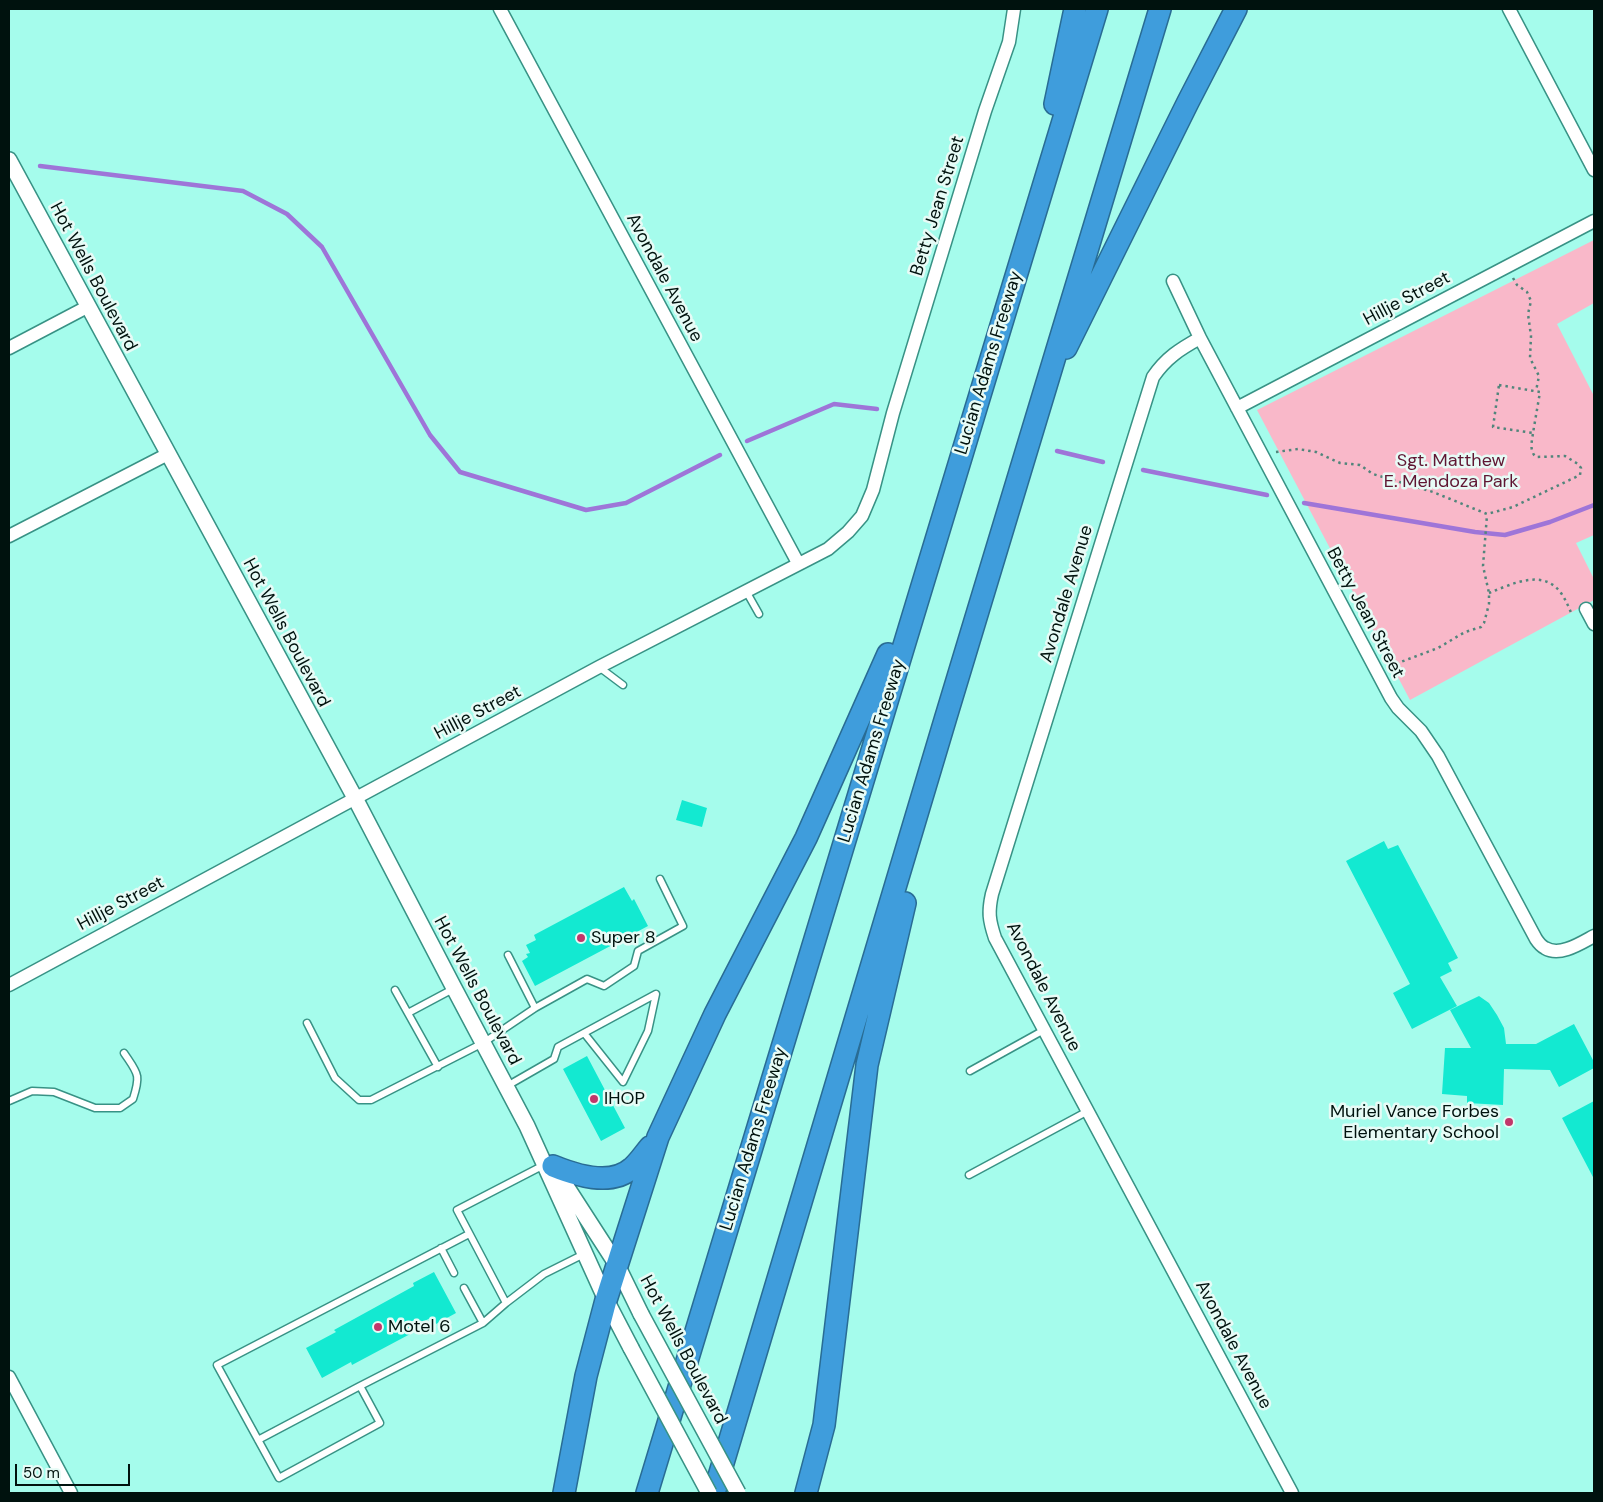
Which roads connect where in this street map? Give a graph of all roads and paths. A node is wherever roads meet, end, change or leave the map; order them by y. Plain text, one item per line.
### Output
1 (500, 9) edge
2 (1014, 9) edge
3 (1075, 9) edge
4 (1097, 9) edge
5 (1160, 9) edge
6 (1236, 9) edge
7 (1508, 9) edge
8 (9, 160) edge
9 (1594, 170) edge
10 (1594, 220) edge
11 (1506, 266) junction
12 (1173, 281) dead end
13 (87, 306) junction
14 (1006, 308) junction
15 (1200, 338) junction
16 (9, 348) edge
17 (1536, 391) junction
18 (1039, 402) junction
19 (1237, 408) junction
20 (893, 413) joint
21 (1533, 433) junction
22 (168, 454) junction
23 (1261, 454) junction
24 (1487, 514) junction
25 (9, 536) edge
26 (932, 553) junction
27 (798, 563) junction
28 (746, 591) junction
29 (1489, 593) junction
30 (1586, 609) joint
31 (760, 614) dead end
32 (1594, 624) edge
33 (599, 667) junction
34 (1376, 671) junction
35 (624, 685) dead end
36 (953, 696) junction
37 (354, 798) junction
38 (660, 879) dead end
39 (1594, 936) edge
40 (508, 955) dead end
41 (9, 985) edge
42 (454, 988) junction
43 (395, 990) dead end
44 (535, 1008) junction
45 (408, 1013) junction
46 (307, 1023) dead end
47 (1044, 1030) junction
48 (584, 1033) junction
49 (483, 1043) junction
50 (124, 1053) dead end
51 (438, 1067) junction
52 (970, 1072) dead end
53 (506, 1086) junction
54 (9, 1102) edge
55 (1088, 1112) junction
56 (658, 1137) junction
57 (548, 1165) junction
58 (970, 1175) dead end
59 (469, 1234) junction
60 (442, 1248) junction
61 (585, 1254) junction
62 (617, 1265) junction
63 (454, 1273) dead end
64 (464, 1288) dead end
65 (606, 1300) junction
66 (506, 1303) junction
67 (483, 1322) junction
68 (9, 1377) edge
69 (360, 1386) junction
70 (258, 1440) junction
71 (71, 1493) edge
72 (564, 1493) edge
73 (647, 1493) edge
74 (709, 1493) edge
75 (714, 1493) edge
76 (738, 1493) edge
77 (806, 1493) edge
78 (1292, 1493) edge

1 - 27 street, Avondale Avenue
2 - 20 street, Betty Jean Street
3 - 14 highway
4 - 14 highway, Lucian Adams Freeway
5 - 18 highway
6 - 18 highway
7 - 9 street
8 - 13 street, Hot Wells Boulevard
10 - 11 street, Hillje Street
11 - 17 path
11 - 19 street, Hillje Street
12 - 15 street, Betty Jean Street
13 - 16 street
13 - 22 street, Hot Wells Boulevard
14 - 26 highway, Lucian Adams Freeway
15 - 19 street, Betty Jean Street
15 - 47 street, Avondale Avenue
17 - 21 path
17 - 21 path
18 - 36 highway
19 - 23 street, Betty Jean Street
20 - 27 street, Hillje Street
21 - 24 path
22 - 25 street
22 - 37 street, Hot Wells Boulevard
23 - 24 path
23 - 34 street, Betty Jean Street
24 - 29 path
26 - 56 highway
26 - 73 highway, Lucian Adams Freeway
27 - 28 street, Hillje Street
28 - 31 lane
28 - 33 street, Hillje Street
29 - 30 path
29 - 34 path
30 - 32 street
33 - 35 lane
33 - 37 street, Hillje Street
34 - 39 street, Betty Jean Street
36 - 75 highway
36 - 77 highway
37 - 41 street, Hillje Street
37 - 42 street, Hot Wells Boulevard
38 - 44 lane
40 - 44 lane
42 - 45 lane
42 - 49 street, Hot Wells Boulevard
43 - 45 lane
44 - 49 lane
45 - 51 lane
46 - 51 lane
47 - 52 lane
47 - 55 street, Avondale Avenue
48 - 48 lane
48 - 53 lane
49 - 51 lane
49 - 53 street, Hot Wells Boulevard
50 - 54 lane
53 - 57 street, Hot Wells Boulevard
55 - 58 lane
55 - 78 street, Avondale Avenue
56 - 57 highway
56 - 62 highway
57 - 59 lane
57 - 61 street, Hot Wells Boulevard
57 - 62 street, Hot Wells Boulevard
59 - 60 lane
59 - 66 lane
60 - 63 lane
60 - 70 lane
61 - 65 street, Hot Wells Boulevard
61 - 66 lane
62 - 65 highway
62 - 76 street, Hot Wells Boulevard, bridge
64 - 67 lane
65 - 72 highway
65 - 74 street, Hot Wells Boulevard, bridge
66 - 67 lane
67 - 69 lane
68 - 71 street
69 - 70 lane
69 - 70 lane

